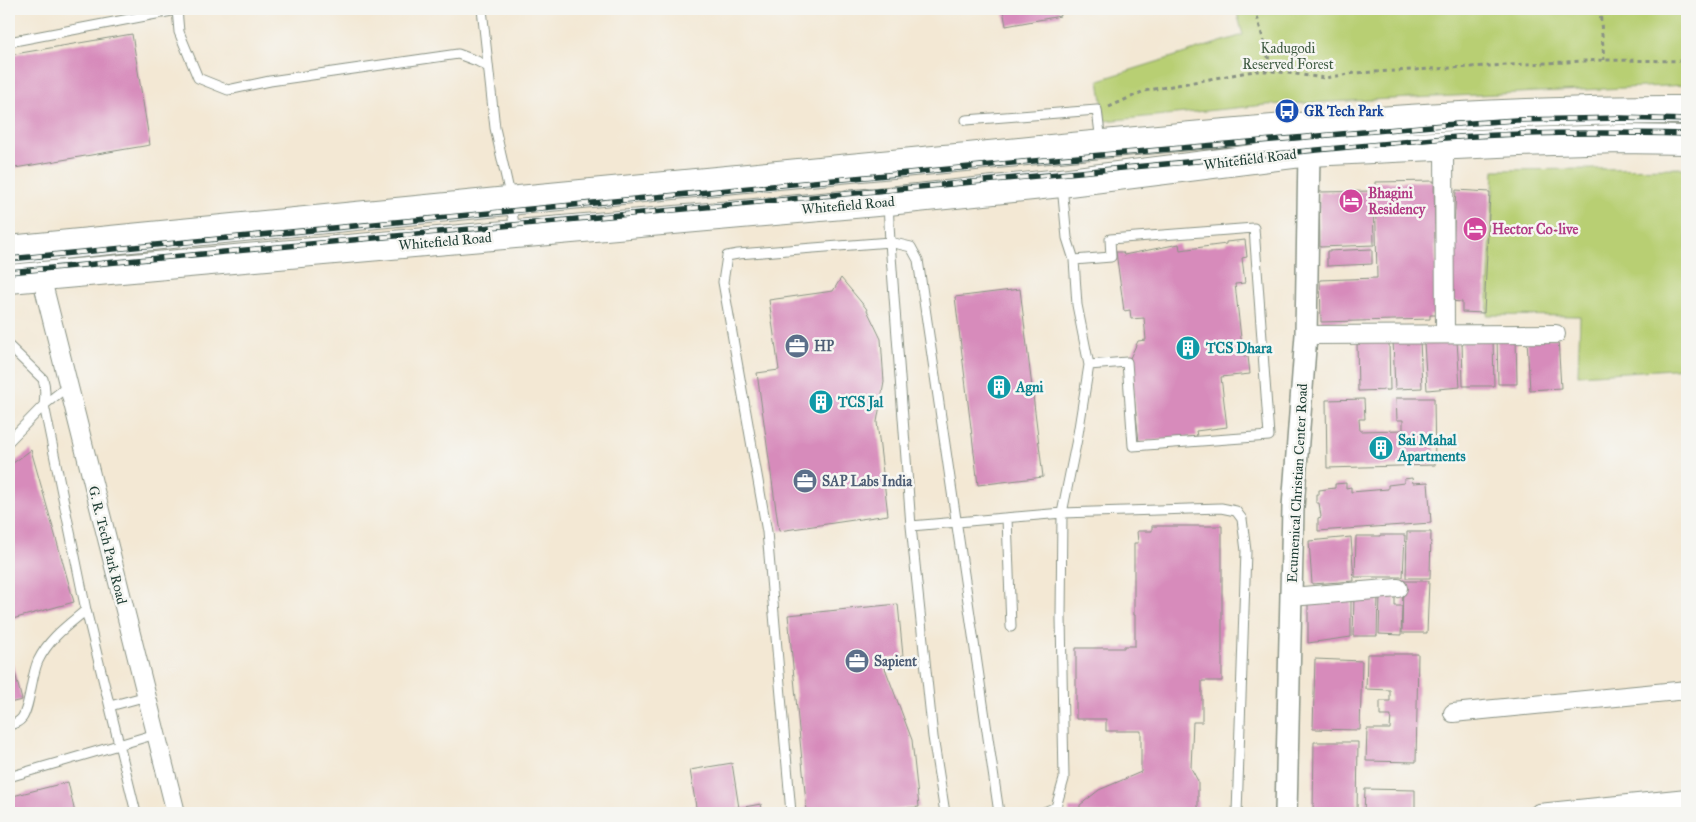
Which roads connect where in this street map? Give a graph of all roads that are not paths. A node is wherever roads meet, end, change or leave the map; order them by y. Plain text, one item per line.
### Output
1 (177, 9) edge
2 (482, 9) edge
3 (9, 42) edge
4 (488, 67) junction
5 (1687, 110) edge
6 (966, 120) dead end
7 (1687, 140) edge
8 (1101, 144) junction
9 (1444, 145) junction
10 (1309, 152) junction
11 (1061, 183) junction
12 (510, 201) junction
13 (888, 201) junction
14 (515, 234) junction
15 (890, 242) junction
16 (9, 250) edge
17 (1074, 260) junction
18 (41, 276) junction
19 (9, 279) edge
20 (1445, 334) junction
21 (1556, 334) dead end
22 (1306, 335) junction
23 (9, 346) edge
24 (1088, 365) junction
25 (68, 386) junction
26 (44, 405) junction
27 (9, 441) edge
28 (1062, 513) junction
29 (1007, 518) junction
30 (956, 522) junction
31 (911, 526) junction
32 (1398, 588) dead end
33 (1291, 597) junction
34 (86, 610) junction
35 (1012, 627) dead end
36 (1687, 690) edge
37 (147, 696) junction
38 (110, 706) junction
39 (1453, 713) dead end
40 (9, 725) edge
41 (156, 734) junction
42 (119, 744) junction
43 (9, 776) edge
44 (1687, 798) edge
45 (136, 813) edge
46 (176, 813) edge
47 (791, 813) edge
48 (945, 813) edge
49 (999, 813) edge
50 (1042, 813) edge
51 (1237, 813) edge
52 (1286, 813) edge
53 (1539, 813) edge

1 - 3 lane
1 - 4 lane
2 - 4 lane
4 - 12 lane
5 - 8 main road, Whitefield Road
6 - 8 lane
7 - 9 main road, Whitefield Road
8 - 12 main road, Whitefield Road
9 - 10 main road, Whitefield Road
9 - 20 street
10 - 11 main road, Whitefield Road
10 - 22 street, Ecumenical Christian Center Road
11 - 13 main road, Whitefield Road
11 - 17 lane
12 - 14 lane
12 - 16 main road, Whitefield Road
13 - 14 main road, Whitefield Road
13 - 15 lane
14 - 18 main road, Whitefield Road
15 - 30 lane
15 - 31 lane
15 - 47 lane
17 - 24 lane
17 - 24 lane
18 - 19 main road, Whitefield Road
18 - 25 street, G. R. Tech Park Road
20 - 21 street
20 - 22 street
22 - 33 street, Ecumenical Christian Center Road
23 - 26 lane
24 - 28 lane
25 - 26 lane
25 - 37 street, G. R. Tech Park Road
26 - 27 lane
26 - 34 lane
28 - 29 lane
28 - 50 lane
28 - 51 lane
29 - 30 lane
29 - 35 lane
30 - 31 lane
30 - 49 lane
31 - 48 lane
32 - 33 street
33 - 52 street, Ecumenical Christian Center Road
34 - 38 lane
34 - 40 lane
36 - 39 street
37 - 38 lane
37 - 41 street, G. R. Tech Park Road
38 - 42 lane
41 - 42 lane
41 - 46 street, G. R. Tech Park Road
42 - 43 lane
42 - 45 lane
44 - 53 street

